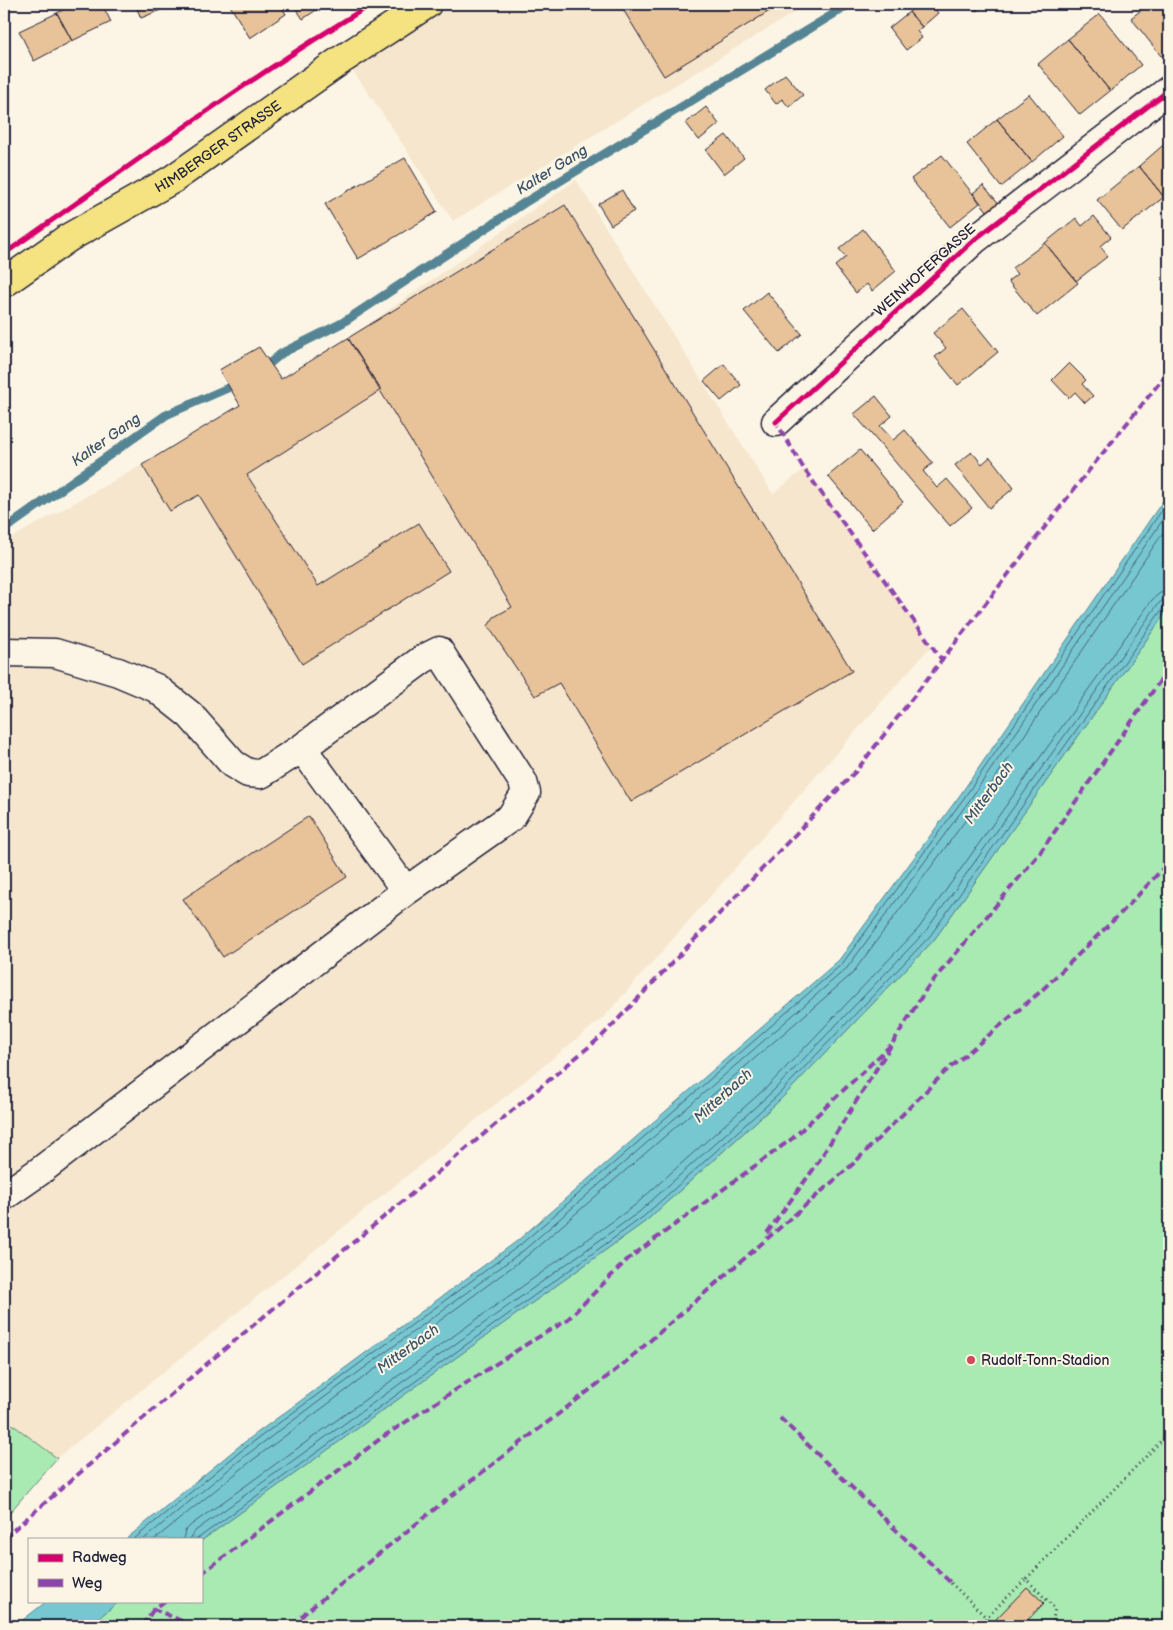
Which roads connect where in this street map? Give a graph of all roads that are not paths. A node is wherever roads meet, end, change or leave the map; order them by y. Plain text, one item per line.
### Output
1 (427, 4) edge
2 (1169, 90) edge
3 (4, 283) edge
4 (776, 422) dead end
5 (4, 652) edge
6 (302, 748) junction
7 (406, 891) junction
8 (4, 1196) edge

1 - 3 main road, HIMBERGER STRASSE
2 - 4 street, WEINHOFERGASSE
5 - 6 street
6 - 7 street
6 - 7 street
7 - 8 street

